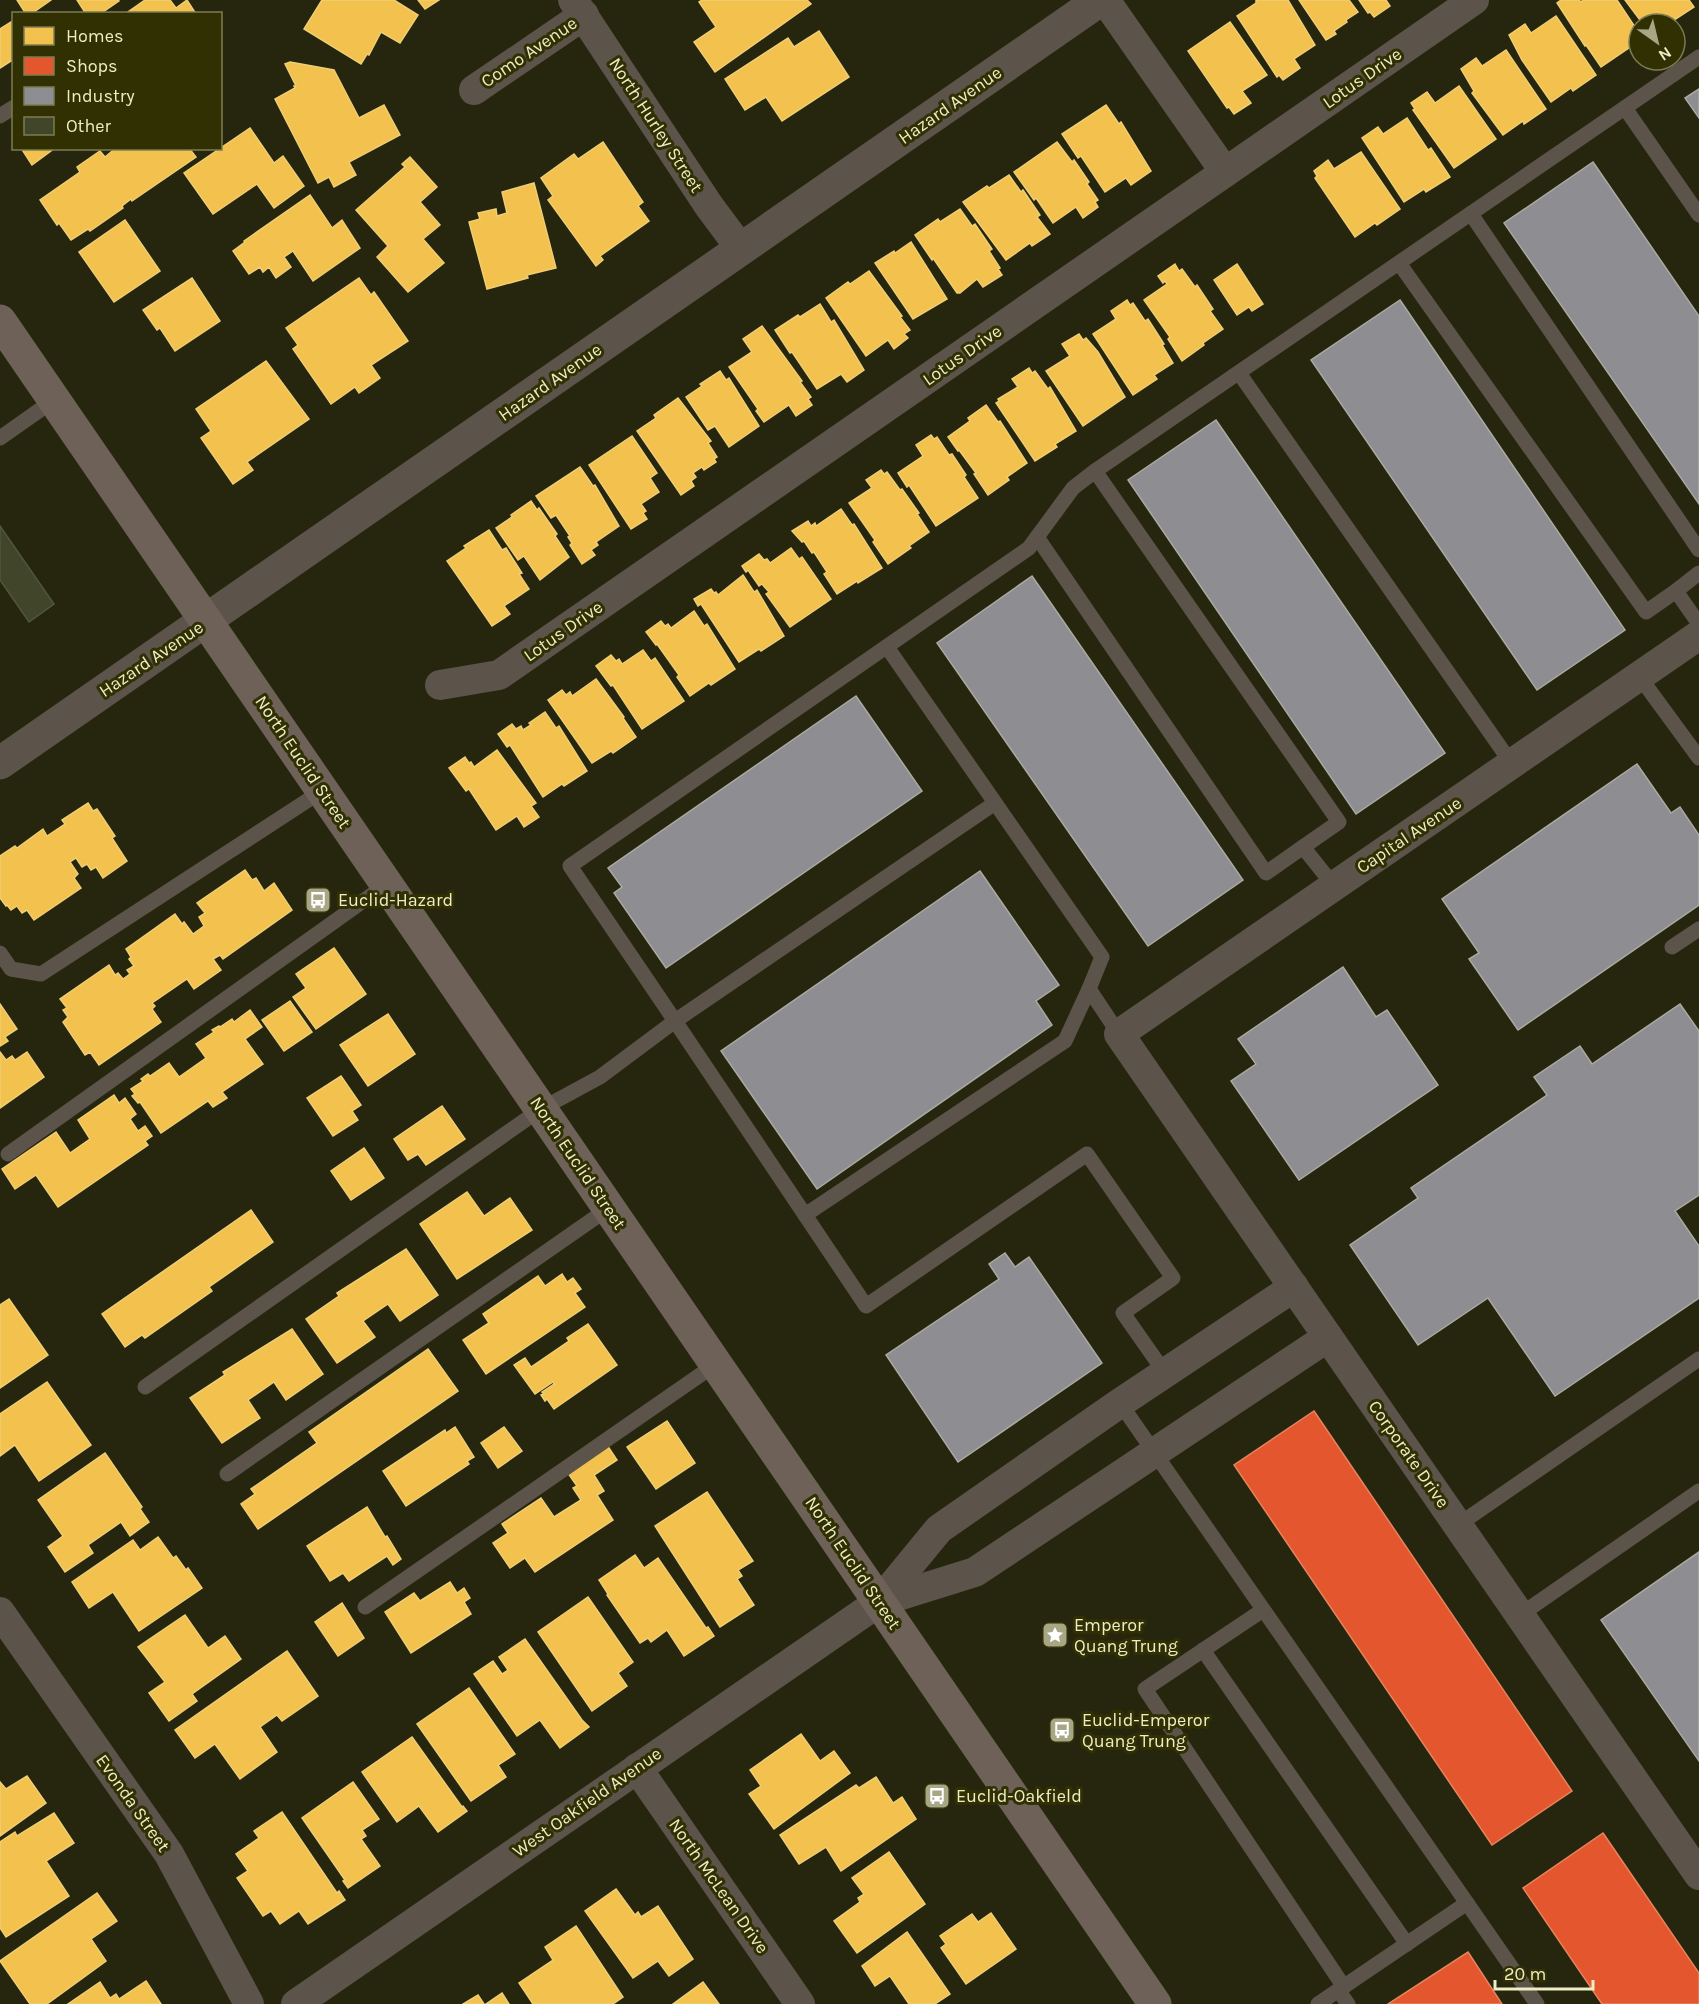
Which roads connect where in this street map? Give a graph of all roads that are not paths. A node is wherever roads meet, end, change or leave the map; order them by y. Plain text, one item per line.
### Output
1 (1103, 0) edge
2 (1474, 0) edge
3 (578, 7) edge
4 (1699, 57) edge
5 (474, 90) dead end
6 (1625, 108) junction
7 (1225, 172) junction
8 (1471, 214) junction
9 (1699, 215) edge
10 (741, 249) junction
11 (1399, 263) junction
12 (0, 321) edge
13 (1239, 373) junction
14 (54, 400) junction
15 (0, 438) edge
16 (1095, 471) junction
17 (1037, 537) junction
18 (1699, 550) edge
19 (1699, 573) edge
20 (1676, 591) junction
21 (206, 621) junction
22 (1699, 624) edge
23 (1699, 635) edge
24 (887, 647) junction
25 (1639, 676) junction
26 (440, 685) dead end
27 (1699, 758) edge
28 (0, 763) edge
29 (1512, 764) junction
30 (322, 791) junction
31 (995, 802) junction
32 (1303, 847) junction
33 (387, 884) junction
34 (1334, 886) junction
35 (1699, 928) edge
36 (1672, 947) dead end
37 (0, 953) edge
38 (1089, 989) junction
39 (675, 1021) junction
40 (1119, 1034) junction
41 (541, 1109) junction
42 (8, 1154) dead end
43 (609, 1208) junction
44 (805, 1215) junction
45 (1294, 1287) junction
46 (1328, 1337) junction
47 (1699, 1359) edge
48 (716, 1364) junction
49 (1165, 1373) junction
50 (145, 1387) dead end
51 (1120, 1403) junction
52 (1155, 1452) junction
53 (226, 1474) dead end
54 (1699, 1491) edge
55 (1458, 1525) junction
56 (879, 1602) junction
57 (364, 1607) dead end
58 (1263, 1610) junction
59 (0, 1612) edge
60 (1520, 1615) junction
61 (1203, 1650) junction
62 (637, 1768) junction
63 (1699, 1875) edge
64 (1467, 1903) junction
65 (1407, 1944) junction
66 (1341, 1989) junction
67 (249, 2004) edge
68 (296, 2004) edge
69 (800, 2004) edge
70 (1155, 2004) edge
71 (1318, 2004) edge
72 (1348, 2004) edge
73 (1537, 2004) edge

1 - 7 street
1 - 10 street, Hazard Avenue
2 - 7 street, Lotus Drive
3 - 5 street, Como Avenue
3 - 10 street, North Hurley Street
4 - 6 lane
6 - 8 lane
6 - 9 lane
7 - 26 street, Lotus Drive
8 - 11 lane
8 - 18 lane
10 - 21 street, Hazard Avenue
11 - 13 lane
11 - 20 lane
12 - 14 main road, North Euclid Street
13 - 16 lane
13 - 29 lane
14 - 15 lane
14 - 21 main road, North Euclid Street
16 - 17 lane
16 - 32 lane
17 - 24 lane
17 - 32 lane
19 - 20 lane
20 - 22 lane
21 - 28 street, Hazard Avenue
21 - 30 main road, North Euclid Street
23 - 25 street, Capital Avenue
24 - 31 lane
24 - 39 lane
25 - 27 lane
25 - 29 street, Capital Avenue
29 - 34 street, Capital Avenue
30 - 33 main road, North Euclid Street
30 - 37 lane
31 - 38 lane
31 - 39 lane
32 - 34 lane
33 - 41 main road, North Euclid Street
33 - 42 lane
34 - 40 street, Capital Avenue
35 - 36 lane
38 - 40 lane
38 - 44 lane
39 - 41 lane
39 - 44 lane
40 - 45 street, Corporate Drive
41 - 43 main road, North Euclid Street
41 - 50 lane
43 - 48 main road, North Euclid Street
43 - 53 lane
44 - 49 lane
45 - 46 street, Corporate Drive
45 - 49 street
46 - 52 street
46 - 55 street, Corporate Drive
47 - 55 lane
48 - 56 main road, North Euclid Street
48 - 57 lane
49 - 51 street
51 - 52 lane
51 - 56 street
52 - 56 street
52 - 58 lane
54 - 60 lane
55 - 60 street, Corporate Drive
56 - 62 street, West Oakfield Avenue
56 - 70 main road, North Euclid Street
58 - 61 lane
58 - 64 lane
59 - 67 street, Evonda Street
60 - 63 street, Corporate Drive
61 - 65 lane
61 - 66 lane
62 - 68 street, West Oakfield Avenue
62 - 69 street, North McLean Drive
64 - 65 lane
64 - 73 lane
65 - 66 lane
66 - 71 lane
66 - 72 lane

